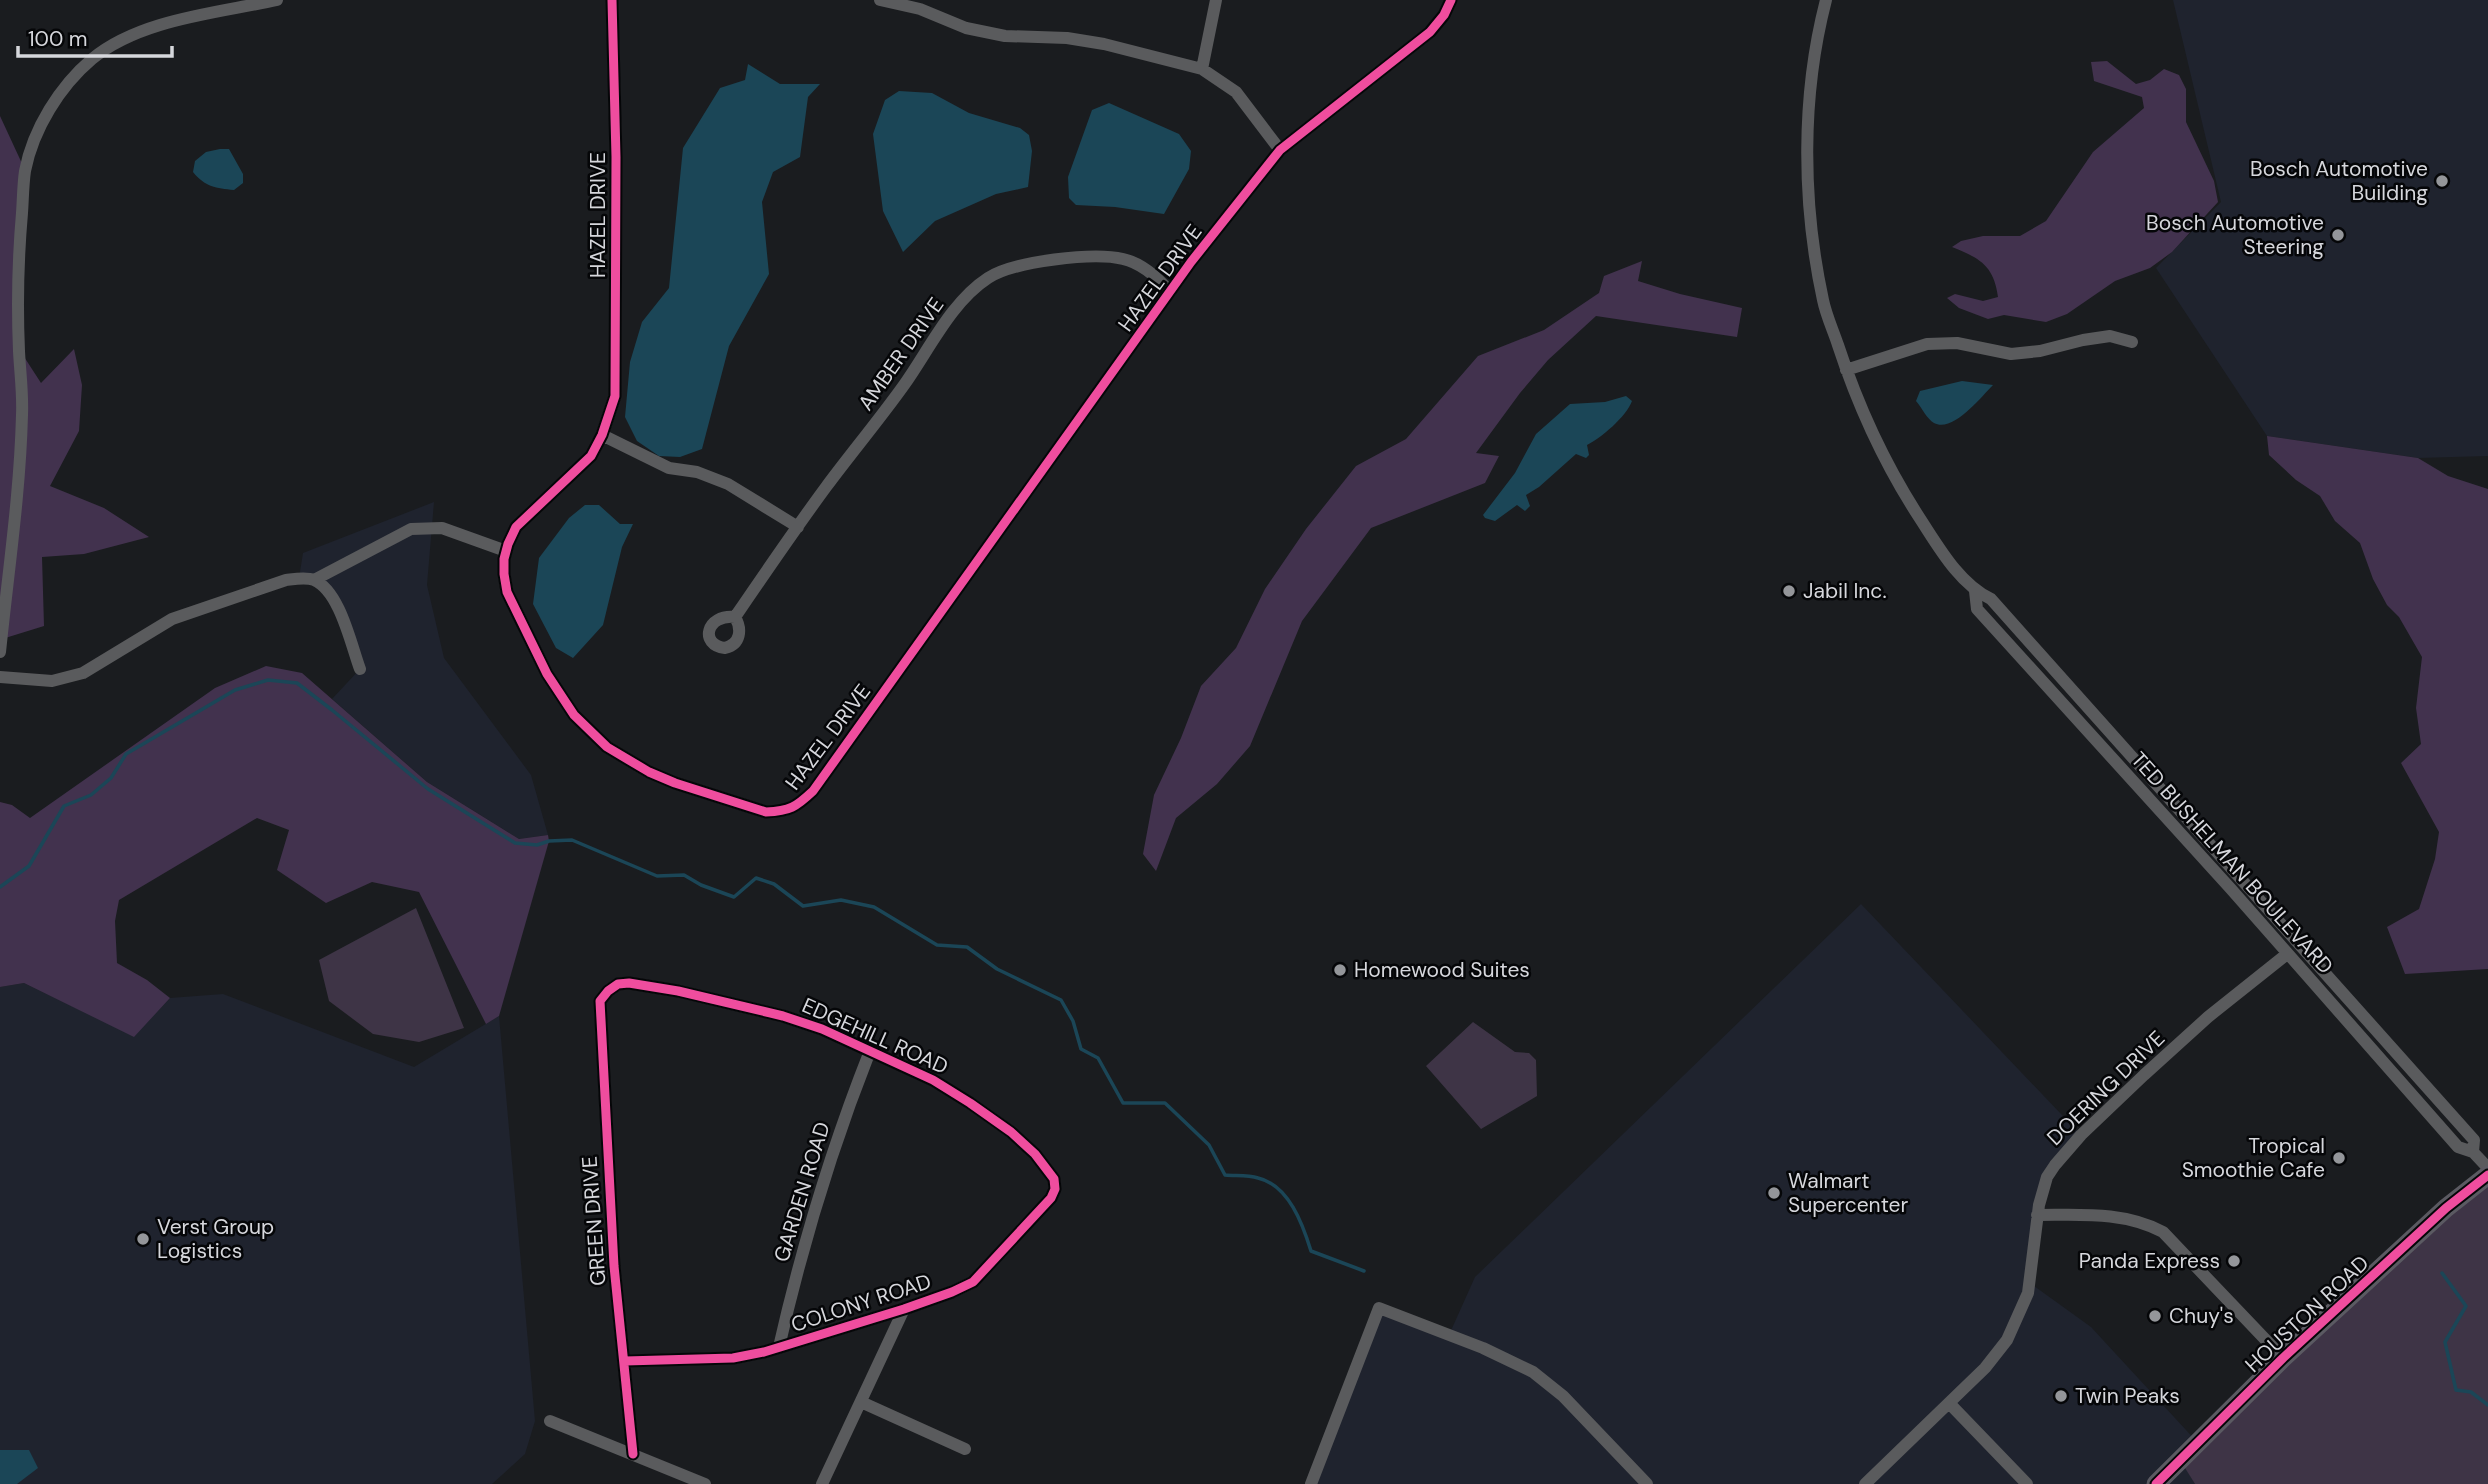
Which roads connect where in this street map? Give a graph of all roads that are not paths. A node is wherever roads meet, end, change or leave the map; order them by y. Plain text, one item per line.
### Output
1 (277, 0) edge
2 (612, 0) edge
3 (880, 0) edge
4 (1216, 0) edge
5 (1451, 0) edge
6 (1826, 0) edge
7 (1202, 69) junction
8 (1280, 150) junction
9 (1170, 292) junction
10 (2132, 342) dead end
11 (1846, 370) junction
12 (602, 435) junction
13 (798, 527) junction
14 (506, 551) junction
15 (314, 580) junction
16 (1975, 591) junction
17 (735, 617) dead end
18 (0, 652) edge
19 (360, 669) dead end
20 (0, 677) edge
21 (2287, 954) junction
22 (610, 989) joint
23 (870, 1051) junction
24 (2473, 1152) junction
25 (2488, 1168) edge
26 (2488, 1175) edge
27 (1054, 1179) joint
28 (2037, 1215) junction
29 (904, 1309) junction
30 (779, 1347) junction
31 (2283, 1358) junction
32 (625, 1361) junction
33 (861, 1402) junction
34 (1949, 1403) junction
35 (550, 1421) dead end
36 (965, 1449) dead end
37 (633, 1454) junction
38 (705, 1484) edge
39 (822, 1484) edge
40 (1311, 1484) edge
41 (1647, 1484) edge
42 (1865, 1484) edge
43 (2027, 1484) edge
44 (2156, 1484) edge

1 - 18 street
2 - 12 street, HAZEL DRIVE
3 - 7 street
4 - 7 street
5 - 8 street, HAZEL DRIVE
6 - 11 street, TED BUSHELMAN BOULEVARD
7 - 8 street
8 - 9 street, HAZEL DRIVE
9 - 13 street, AMBER DRIVE
9 - 14 street, HAZEL DRIVE
10 - 11 street
11 - 16 street, TED BUSHELMAN BOULEVARD
12 - 13 street
12 - 14 street, HAZEL DRIVE
13 - 17 street, AMBER DRIVE
14 - 15 street
15 - 19 street
15 - 20 street
16 - 21 street, TED BUSHELMAN BOULEVARD
16 - 24 street, TED BUSHELMAN BOULEVARD
21 - 24 street, TED BUSHELMAN BOULEVARD
21 - 28 street, DOERING DRIVE
22 - 23 street, EDGEHILL ROAD
22 - 32 street, GREEN DRIVE
23 - 27 street, EDGEHILL ROAD
23 - 30 street, GARDEN ROAD
24 - 25 street, TED BUSHELMAN BOULEVARD
26 - 31 main road, HOUSTON ROAD
27 - 29 street, COLONY ROAD
28 - 31 street
28 - 34 street, DOERING DRIVE
29 - 30 street, COLONY ROAD
29 - 33 street
30 - 32 street, COLONY ROAD
31 - 44 main road, HOUSTON ROAD
32 - 37 street, GREEN DRIVE
33 - 36 street
33 - 39 street
34 - 42 street, DOERING DRIVE
34 - 43 street
35 - 37 street
37 - 38 street
40 - 41 street

